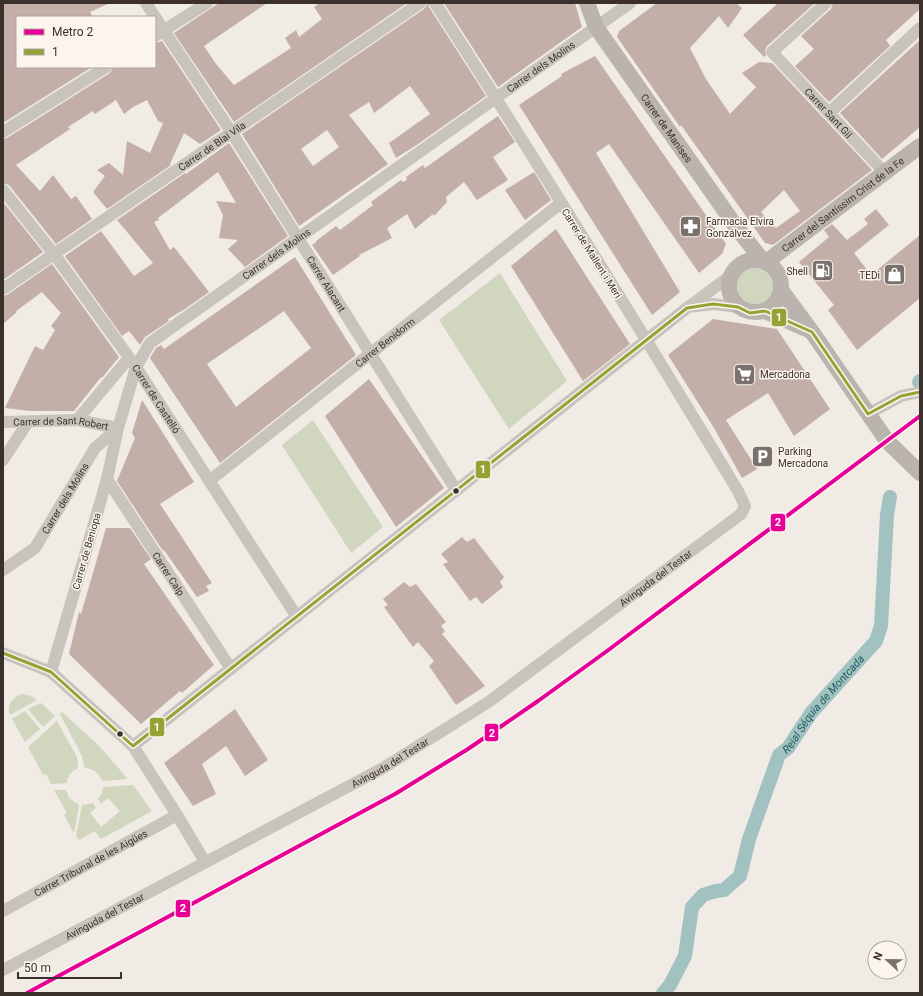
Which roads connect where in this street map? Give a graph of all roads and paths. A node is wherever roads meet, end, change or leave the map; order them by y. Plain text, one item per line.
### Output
1 (146, 3) edge
2 (207, 3) edge
3 (420, 3) edge
4 (435, 3) edge
5 (588, 3) edge
6 (630, 3) edge
7 (826, 3) edge
8 (154, 16) edge
9 (156, 21) edge
10 (596, 28) junction
11 (920, 28) edge
12 (159, 33) edge
13 (104, 68) edge
14 (497, 98) junction
15 (829, 113) junction
16 (3, 132) edge
17 (232, 133) junction
18 (920, 146) edge
19 (885, 173) junction
20 (3, 190) edge
21 (561, 203) junction
22 (737, 228) junction
23 (298, 239) junction
24 (54, 254) junction
25 (764, 261) junction
26 (740, 264) junction
27 (730, 276) junction
28 (3, 289) edge
29 (781, 290) junction
30 (738, 307) junction
31 (687, 308) junction
32 (765, 311) junction
33 (812, 332) junction
34 (646, 340) junction
35 (370, 354) junction
36 (132, 362) junction
37 (920, 392) edge
38 (868, 414) junction
39 (77, 420) junction
40 (3, 422) edge
41 (28, 422) junction
42 (118, 428) junction
43 (3, 460) edge
44 (920, 473) edge
45 (107, 479) junction
46 (209, 482) junction
47 (456, 490) junction
48 (745, 506) joint
49 (3, 570) edge
50 (297, 617) junction
51 (3, 652) edge
52 (231, 669) junction
53 (51, 672) junction
54 (133, 746) junction
55 (177, 815) junction
56 (205, 862) junction
57 (3, 911) edge
58 (3, 970) edge

1 - 8 street, Carrer Alacant
2 - 12 street
3 - 17 street, Carrer de Blai Vila
4 - 14 street, Carrer de Mallent i Meri
5 - 10 street, Carrer de Manises
6 - 10 street, Carrer dels Molins
7 - 15 street, Carrer Sant Gil
9 - 12 street, Carrer Alacant
10 - 14 street, Carrer dels Molins
10 - 22 street, Carrer de Manises
11 - 15 street
12 - 17 street, Carrer Alacant
13 - 16 street
14 - 21 street, Carrer de Mallent i Meri
14 - 23 street, Carrer dels Molins
15 - 19 street, Carrer Sant Gil
17 - 23 street, Carrer Alacant
17 - 24 street, Carrer de Blai Vila
18 - 19 street, Carrer del Santíssim Crist de la Fe
19 - 25 street, Carrer del Santíssim Crist de la Fe
20 - 24 street, Carrer de Castelló
21 - 34 street, Carrer de Mallent i Meri
21 - 35 street, Carrer Benidorm
22 - 25 street, Carrer de Manises
22 - 26 street, Carrer de Manises
23 - 35 street, Carrer Alacant
23 - 36 street, Carrer dels Molins
24 - 28 street, Carrer de Blai Vila
24 - 36 street, Carrer de Castelló
25 - 26 street
25 - 29 street
26 - 27 street
27 - 30 street
27 - 31 street
29 - 32 street
29 - 33 street
30 - 31 street
30 - 32 street
31 - 34 street
32 - 33 street
33 - 38 street
34 - 47 street
34 - 48 street, Carrer de Mallent i Meri
35 - 46 street, Carrer Benidorm
35 - 47 street, Carrer Alacant
36 - 39 street, Carrer dels Molins
36 - 42 street, Carrer dels Molins
36 - 46 street, Carrer de Castelló
37 - 38 street
38 - 44 street
39 - 41 street, Carrer de Sant Robert
39 - 42 street, Carrer de Sant Robert
40 - 41 street, Carrer de Sant Robert
41 - 43 street
42 - 45 street, Carrer de Beniopa
42 - 49 street, Carrer dels Molins
45 - 52 street, Carrer Calp
45 - 53 street, Carrer de Beniopa
46 - 50 street, Carrer de Castelló
47 - 50 street
48 - 56 street, Avinguda del Testar
50 - 52 street
51 - 53 street
52 - 54 street
53 - 54 street
54 - 55 street
55 - 56 street
55 - 57 street, Carrer Tribunal de les Aigües
56 - 58 street, Avinguda del Testar

